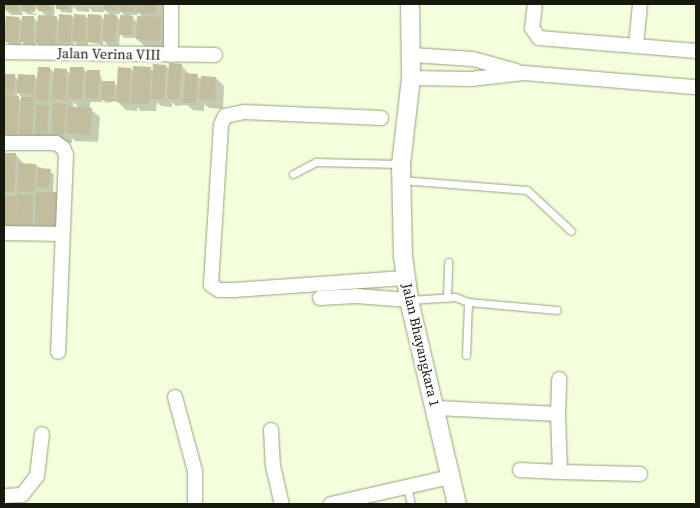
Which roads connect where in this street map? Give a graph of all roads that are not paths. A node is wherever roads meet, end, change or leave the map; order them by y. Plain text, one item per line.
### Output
1 (171, 4) edge
2 (410, 4) edge
3 (535, 4) edge
4 (640, 4) edge
5 (636, 46) junction
6 (696, 51) edge
7 (4, 52) edge
8 (215, 55) dead end
9 (412, 55) junction
10 (171, 56) junction
11 (524, 73) junction
12 (411, 78) junction
13 (696, 87) edge
14 (381, 118) dead end
15 (4, 143) edge
16 (401, 172) junction
17 (293, 174) dead end
18 (570, 230) dead end
19 (4, 233) edge
20 (61, 234) junction
21 (448, 262) dead end
22 (405, 278) junction
23 (320, 298) dead end
24 (446, 298) junction
25 (409, 300) junction
26 (468, 302) junction
27 (557, 310) dead end
28 (58, 352) dead end
29 (466, 355) dead end
30 (559, 379) dead end
31 (175, 397) dead end
32 (437, 408) junction
33 (558, 414) junction
34 (271, 430) dead end
35 (42, 434) dead end
36 (520, 470) dead end
37 (560, 472) junction
38 (640, 474) dead end
39 (450, 477) junction
40 (407, 487) junction
41 (4, 496) edge
42 (196, 504) edge
43 (282, 504) edge
44 (331, 504) edge
45 (411, 504) edge
46 (457, 504) edge

1 - 10 street
2 - 9 street, Jalan Bhayangkara 1
3 - 5 street
4 - 5 street
5 - 6 street
7 - 10 street, Jalan Verina VIII
8 - 10 street, Jalan Verina VIII
9 - 11 street
9 - 12 street, Jalan Bhayangkara 1
11 - 12 street
11 - 13 street
12 - 16 street, Jalan Bhayangkara 1
14 - 22 street
15 - 20 street
16 - 17 lane
16 - 18 lane
16 - 22 street, Jalan Bhayangkara 1
19 - 20 street
20 - 28 street
21 - 24 lane
22 - 25 street, Jalan Bhayangkara 1
23 - 25 street
24 - 25 lane
24 - 26 lane
25 - 32 street, Jalan Bhayangkara 1
26 - 27 lane
26 - 29 lane
30 - 33 street
31 - 42 street
32 - 33 street
32 - 39 street, Jalan Bhayangkara 1
33 - 37 street
34 - 43 street
35 - 41 street
36 - 37 street
37 - 38 street
39 - 40 street
39 - 46 street, Jalan Bhayangkara 1
40 - 44 street
40 - 45 lane

